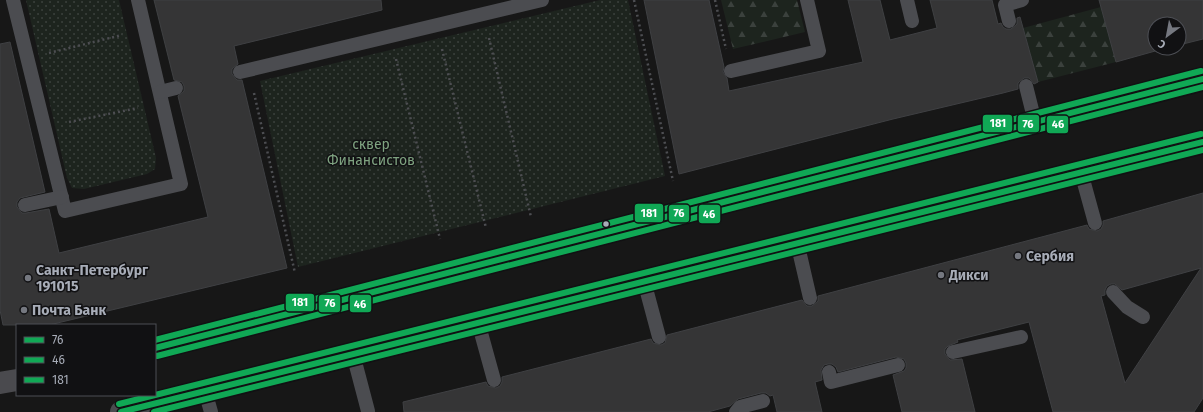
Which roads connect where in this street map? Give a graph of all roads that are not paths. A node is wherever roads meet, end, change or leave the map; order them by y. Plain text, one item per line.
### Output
1 (13, 0) edge
2 (138, 0) edge
3 (542, 0) edge
4 (807, 0) edge
5 (907, 0) edge
6 (1022, 0) edge
7 (912, 21) dead end
8 (1009, 21) dead end
9 (244, 71) road end
10 (731, 71) road end
11 (1203, 79) edge
12 (1026, 86) dead end
13 (176, 88) dead end
14 (161, 97) junction
15 (1036, 122) junction
16 (1203, 142) edge
17 (1081, 172) junction
18 (62, 197) junction
19 (25, 205) dead end
20 (1095, 223) dead end
21 (797, 242) junction
22 (644, 281) junction
23 (1113, 292) dead end
24 (810, 298) dead end
25 (1143, 316) dead end
26 (478, 322) junction
27 (659, 337) dead end
28 (1021, 337) dead end
29 (156, 348) edge
30 (953, 352) dead end
31 (353, 354) junction
32 (898, 366) dead end
33 (829, 372) dead end
34 (16, 380) edge
35 (494, 380) dead end
36 (0, 384) edge
37 (205, 391) junction
38 (763, 401) dead end
39 (368, 411) edge
40 (121, 412) edge
41 (211, 412) edge
42 (736, 412) edge

1 - 18 lane
2 - 14 lane
3 - 9 lane
4 - 10 lane
5 - 7 lane
6 - 8 lane
11 - 15 main road
12 - 15 lane
13 - 14 lane
14 - 18 lane
15 - 29 main road
16 - 17 main road
17 - 20 lane
17 - 21 main road
18 - 19 lane
21 - 22 main road
21 - 24 lane
22 - 26 main road
22 - 27 lane
23 - 25 lane
26 - 31 main road
26 - 35 lane
28 - 30 lane
31 - 37 main road
31 - 39 lane
32 - 33 lane
34 - 36 main road
37 - 40 main road
37 - 41 lane
38 - 42 lane

